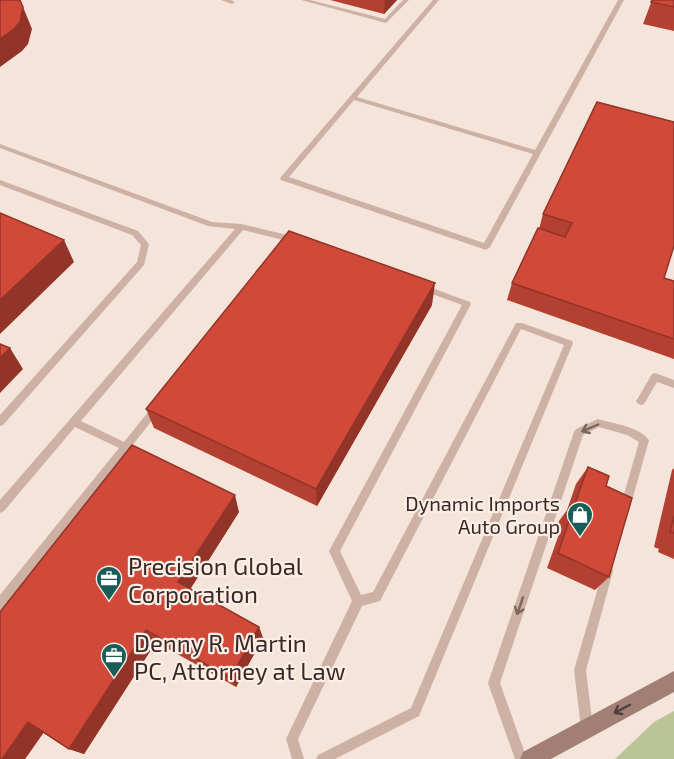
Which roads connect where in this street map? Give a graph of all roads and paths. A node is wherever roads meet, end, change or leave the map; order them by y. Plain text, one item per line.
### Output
1 (224, 0) edge
2 (304, 0) edge
3 (406, 0) edge
4 (436, 0) edge
5 (621, 0) edge
6 (232, 2) dead end
7 (353, 98) junction
8 (0, 146) edge
9 (537, 153) junction
10 (0, 182) edge
11 (241, 227) junction
12 (291, 239) junction
13 (302, 243) edge
14 (284, 248) edge
15 (412, 284) edge
16 (674, 384) edge
17 (641, 401) dead end
18 (161, 402) edge
19 (0, 422) edge
20 (74, 422) junction
21 (125, 447) junction
22 (0, 508) edge
23 (622, 518) edge
24 (610, 562) edge
25 (358, 601) junction
26 (0, 604) edge
27 (674, 681) edge
28 (587, 728) junction
29 (298, 759) edge
30 (322, 759) edge
31 (521, 759) edge
32 (530, 759) edge

1 - 6 lane
2 - 3 lane
4 - 7 lane
5 - 9 lane
7 - 9 lane
7 - 9 lane
8 - 11 lane
10 - 19 lane
11 - 12 lane
11 - 20 lane
12 - 13 lane
12 - 14 lane
15 - 25 lane
16 - 17 lane
18 - 21 lane
20 - 21 lane
20 - 22 lane
21 - 26 lane
23 -> 31 lane
24 - 28 lane
25 - 29 lane
25 - 30 lane
27 -> 28 main road
28 - 32 main road

